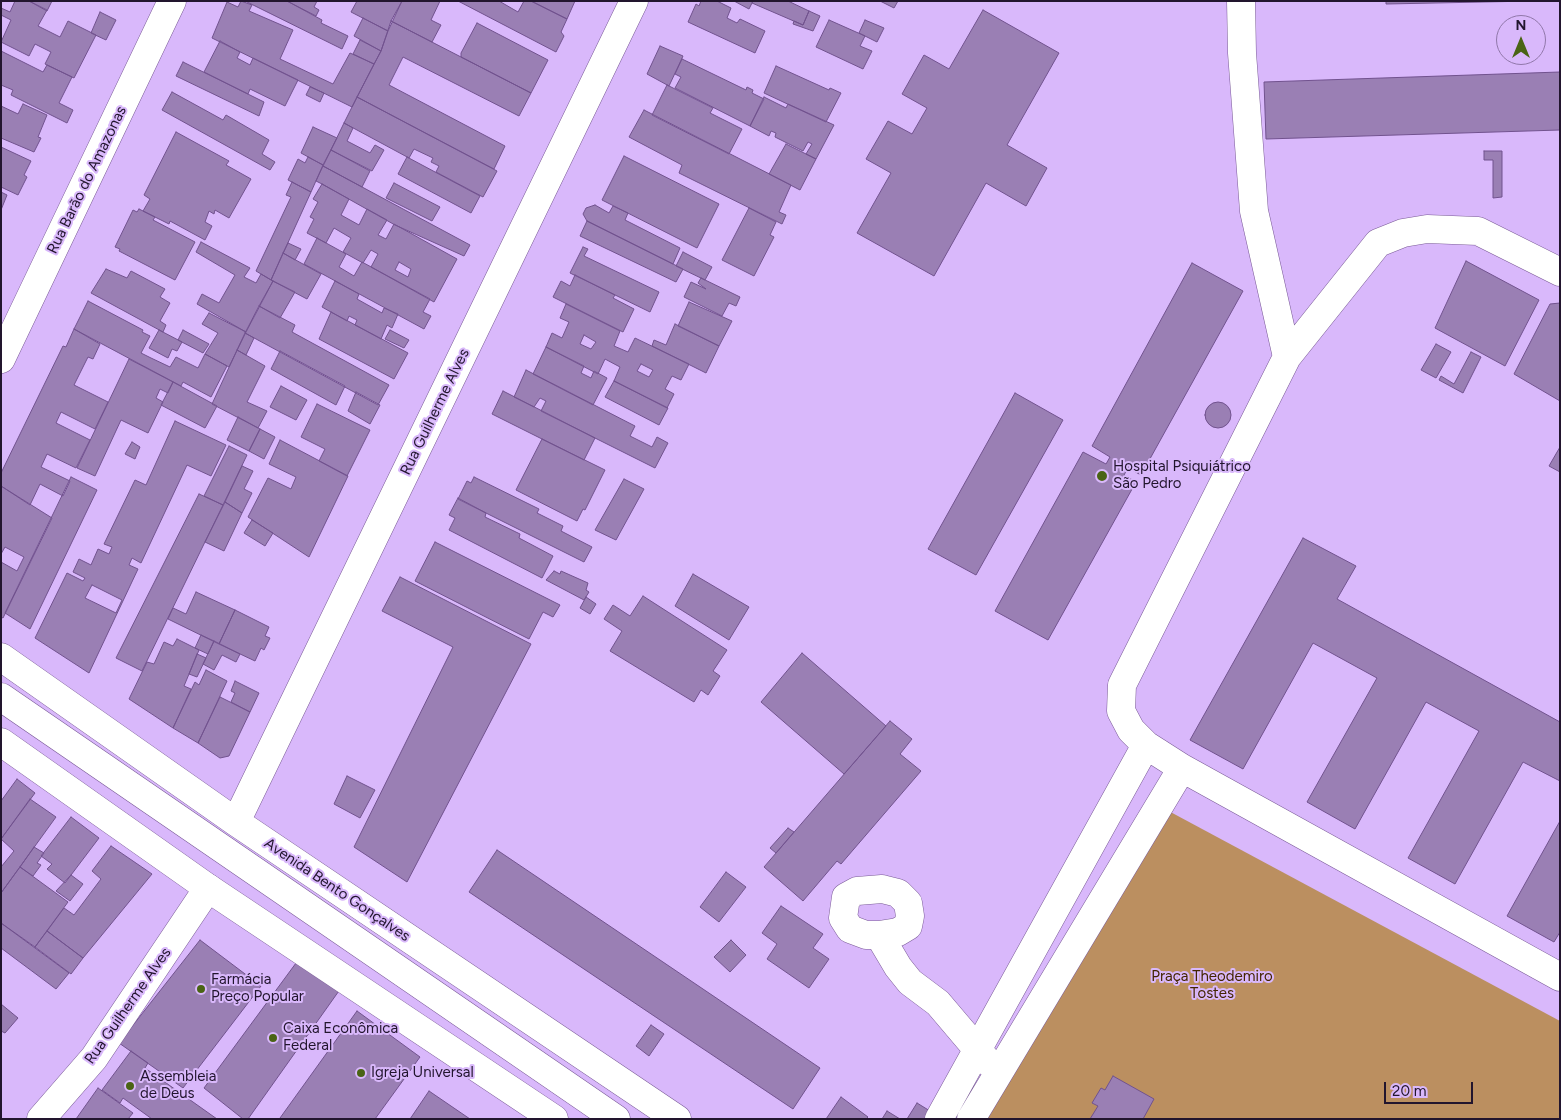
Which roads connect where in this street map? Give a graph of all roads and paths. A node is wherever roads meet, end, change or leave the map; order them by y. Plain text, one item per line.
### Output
1 (172, 1) edge
2 (634, 1) edge
3 (1241, 1) edge
4 (1560, 272) edge
5 (1287, 357) junction
6 (1, 359) edge
7 (1, 657) edge
8 (1, 698) edge
9 (1, 742) edge
10 (1146, 745) junction
11 (1182, 768) junction
12 (236, 822) junction
13 (208, 888) junction
14 (879, 935) dead end
15 (1560, 977) edge
16 (977, 1049) junction
17 (997, 1076) junction
18 (41, 1119) edge
19 (554, 1119) edge
20 (616, 1119) edge
21 (677, 1119) edge
22 (939, 1119) edge
23 (972, 1119) edge

1 - 6 main road, Rua Barão do Amazonas
2 - 12 main road, Rua Guilherme Alves
3 - 5 main road
4 - 5 main road
5 - 10 main road
7 - 12 main road, Avenida Bento Gonçalves
8 - 20 main road
9 - 13 main road
10 - 11 main road
10 - 16 main road
11 - 15 main road
11 - 17 main road
12 - 21 main road, Avenida Bento Gonçalves
13 - 18 main road, Rua Guilherme Alves
13 - 19 main road
14 - 16 main road
16 - 17 main road
16 - 22 main road
17 - 23 main road

